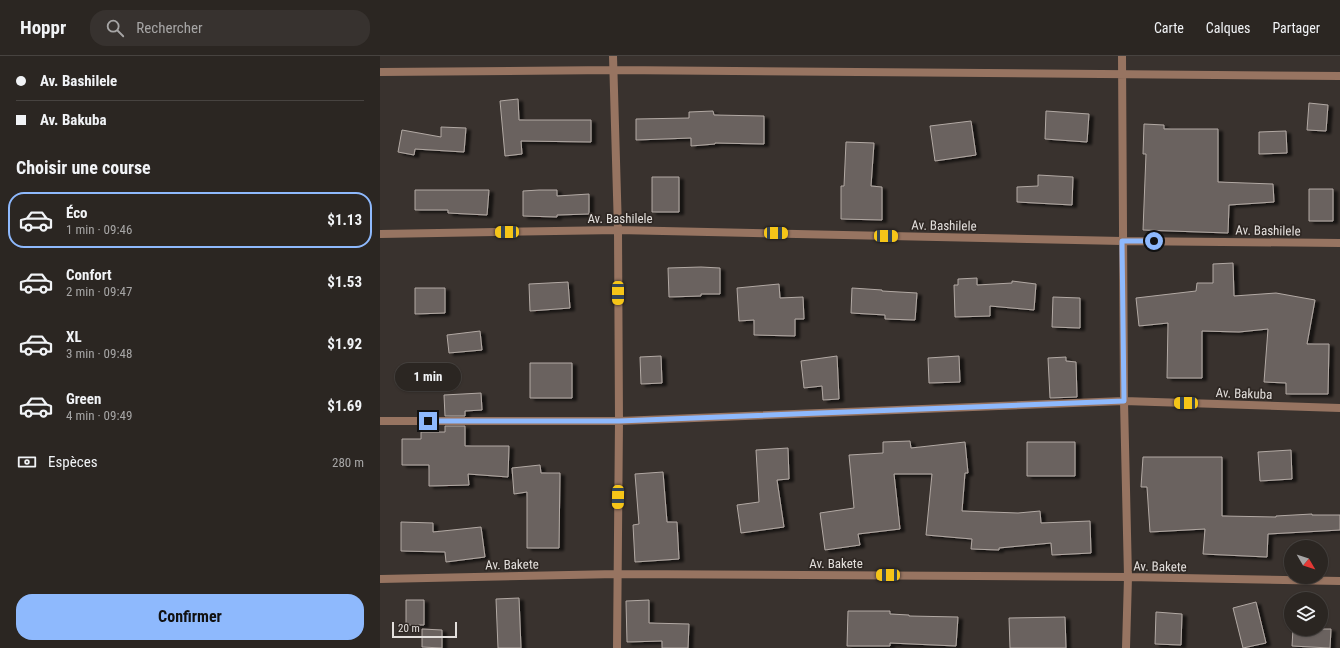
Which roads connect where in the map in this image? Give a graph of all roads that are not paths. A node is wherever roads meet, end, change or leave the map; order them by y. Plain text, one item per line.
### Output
1 (613, 56) edge
2 (1122, 56) edge
3 (614, 70) junction
4 (380, 72) edge
5 (1122, 75) junction
6 (1340, 76) edge
7 (618, 230) junction
8 (380, 234) edge
9 (1122, 241) junction
10 (1340, 243) edge
11 (1124, 401) junction
12 (1340, 408) edge
13 (380, 421) edge
14 (619, 421) junction
15 (617, 574) junction
16 (1128, 577) junction
17 (380, 579) edge
18 (1340, 581) edge
19 (617, 648) edge
20 (1126, 648) edge

1 - 3 street
2 - 5 street
3 - 4 street
3 - 5 street
3 - 7 street
5 - 6 street
5 - 9 street
7 - 8 street, Av. Bashilele
7 - 9 street, Av. Bashilele
7 - 14 street
9 - 10 street, Av. Bashilele
9 - 11 street
11 - 12 street, Av. Bakuba
11 - 14 street, Av. Bakuba
11 - 16 street
13 - 14 street, Av. Bakuba
14 - 15 street
15 - 16 street, Av. Bakete
15 - 17 street, Av. Bakete
15 - 19 street
16 - 18 street, Av. Bakete
16 - 20 street

